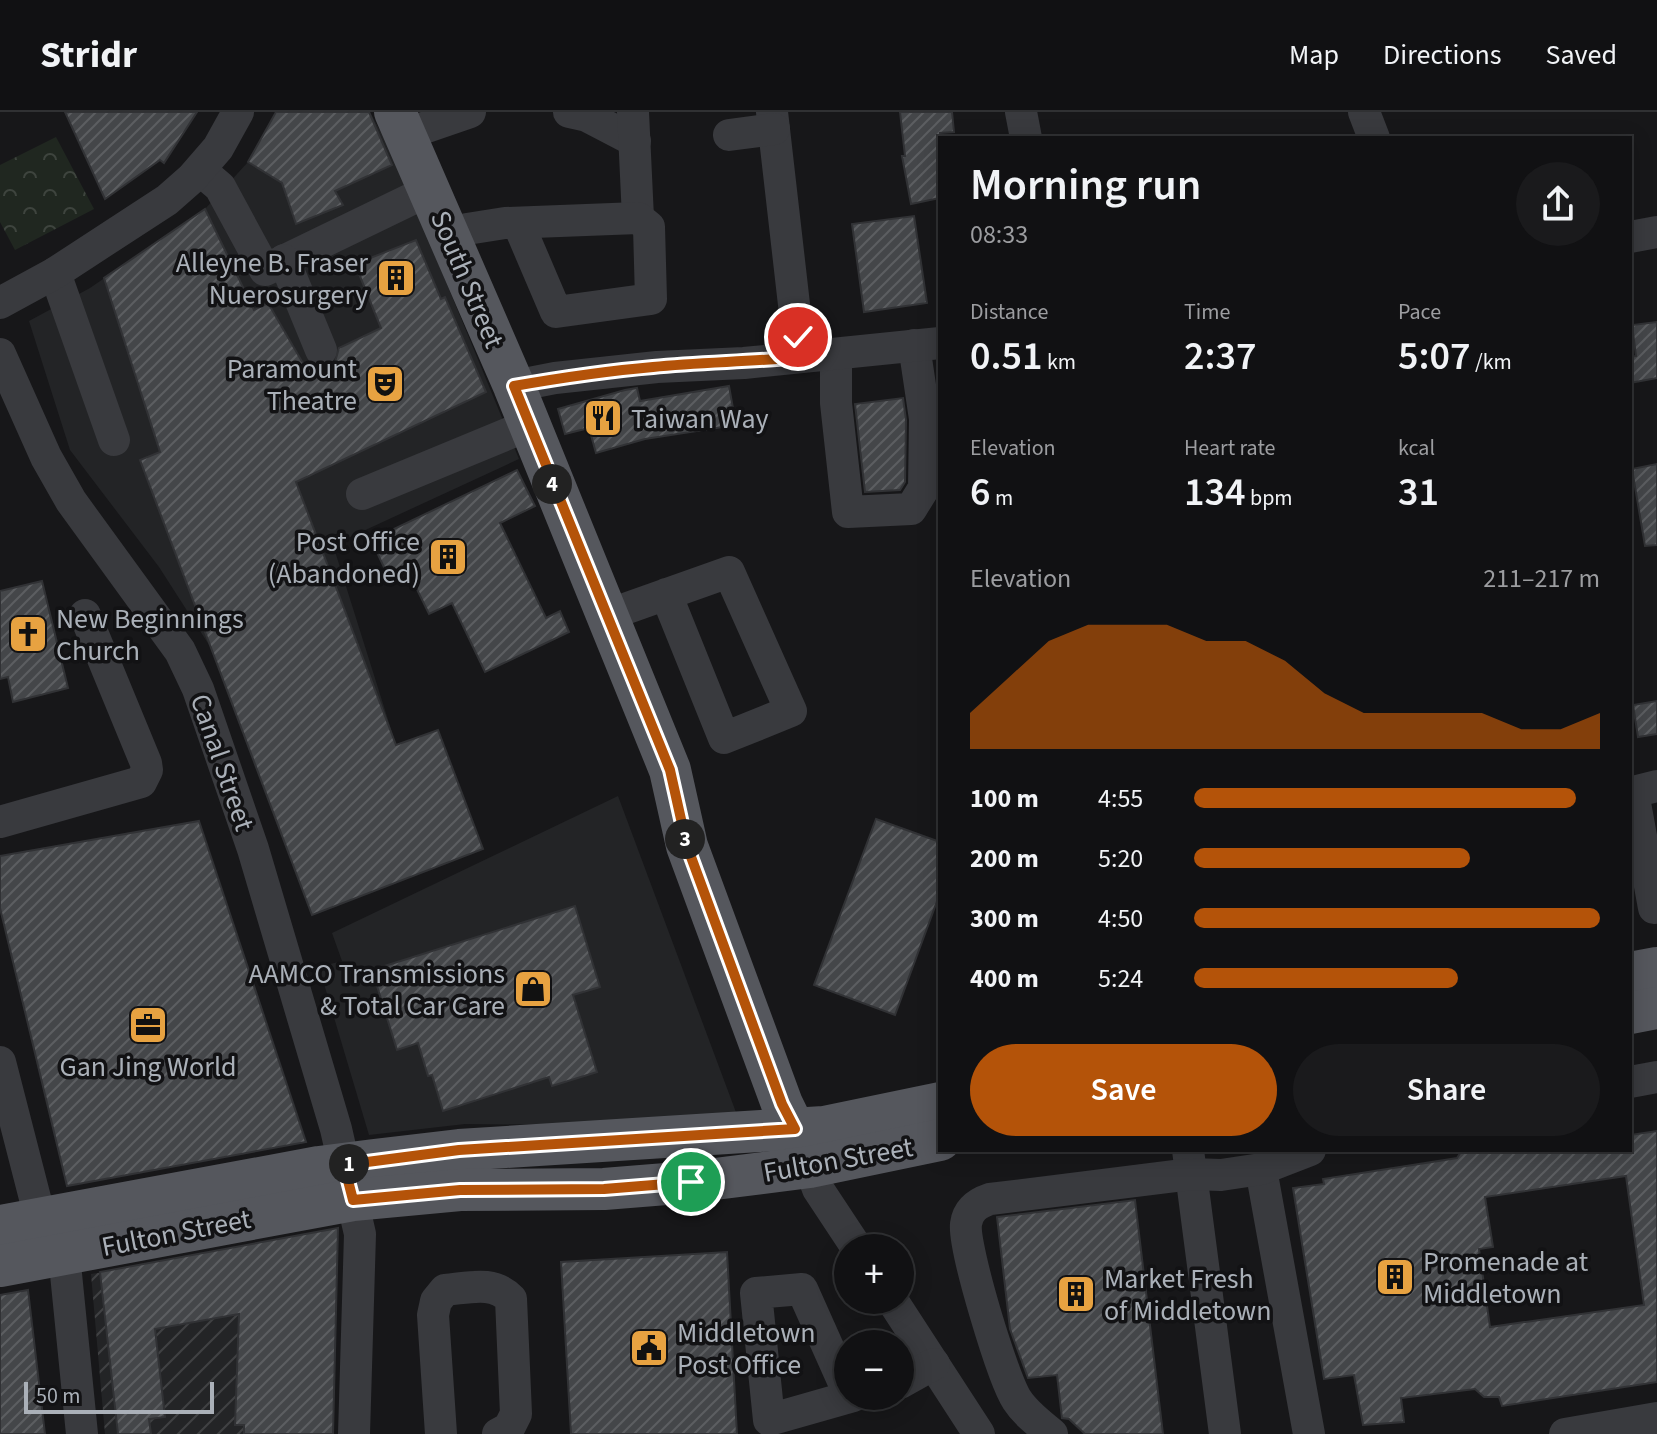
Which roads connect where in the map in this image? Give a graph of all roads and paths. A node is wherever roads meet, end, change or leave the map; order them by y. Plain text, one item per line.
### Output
1 (238, 112) edge
2 (470, 112) edge
3 (569, 112) edge
4 (1021, 112) edge
5 (1364, 112) edge
6 (773, 121) edge
7 (401, 123) edge
8 (634, 127) edge
9 (729, 135) dead end
10 (1026, 136) edge
11 (1373, 136) edge
12 (200, 170) junction
13 (430, 190) junction
14 (638, 218) junction
15 (518, 223) junction
16 (1657, 232) edge
17 (1632, 237) edge
18 (450, 238) junction
19 (284, 260) junction
20 (55, 273) junction
21 (0, 303) edge
22 (927, 344) edge
23 (321, 350) dead end
24 (0, 354) edge
25 (836, 355) junction
26 (800, 357) junction
27 (514, 386) junction
28 (529, 425) junction
29 (114, 440) dead end
30 (362, 494) dead end
31 (666, 594) junction
32 (85, 615) dead end
33 (605, 616) junction
34 (1640, 784) edge
35 (0, 822) edge
36 (1647, 910) edge
37 (1657, 968) edge
38 (1632, 973) edge
39 (1657, 1008) edge
40 (1632, 1013) edge
41 (0, 1062) edge
42 (1657, 1077) edge
43 (1632, 1082) edge
44 (938, 1103) edge
45 (938, 1140) edge
46 (802, 1146) junction
47 (1305, 1152) edge
48 (12, 1158) edge
49 (1189, 1162) edge
50 (1261, 1169) junction
51 (348, 1182) junction
52 (0, 1226) edge
53 (848, 1234) edge
54 (56, 1236) junction
55 (0, 1266) edge
56 (901, 1314) edge
57 (934, 1364) junction
58 (914, 1375) edge
59 (1657, 1418) edge
60 (82, 1434) edge
61 (354, 1434) edge
62 (441, 1434) edge
63 (498, 1434) edge
64 (979, 1434) edge
65 (1052, 1434) edge
66 (1225, 1434) edge
67 (1309, 1434) edge
68 (1565, 1434) edge

1 - 12 street
2 - 7 street
3 - 8 street
4 - 10 street
5 - 11 street
6 - 9 street
6 - 26 street
7 - 13 main road, South Street
8 - 14 street
12 - 19 street
12 - 20 street
13 - 18 main road, South Street
13 - 19 street
14 - 15 street
14 - 15 street
15 - 18 street
16 - 17 street
18 - 27 main road, South Street
19 - 23 street
20 - 21 street
20 - 29 street
22 - 25 street
22 - 25 street
24 - 51 street, Canal Street
25 - 26 street
26 - 27 street
27 - 28 main road, South Street
28 - 30 street
28 - 33 main road, South Street
31 - 31 street
31 - 33 street
32 - 35 street
33 - 46 main road, South Street
34 - 36 street
37 - 38 main road
39 - 40 main road
41 - 48 street
42 - 43 street
44 - 46 main road, Fulton Street
45 - 46 main road, Fulton Street
46 - 51 main road, Fulton Street
46 - 53 street, South Street
47 - 50 street
48 - 54 street
49 - 50 street
49 - 65 street
49 - 66 street
50 - 67 street
51 - 54 main road, Fulton Street
51 - 61 street, Canal Street
52 - 54 main road, Fulton Street
54 - 55 main road, Fulton Street
54 - 60 street
56 - 57 street
57 - 58 street
57 - 64 street
59 - 68 street
62 - 63 street

